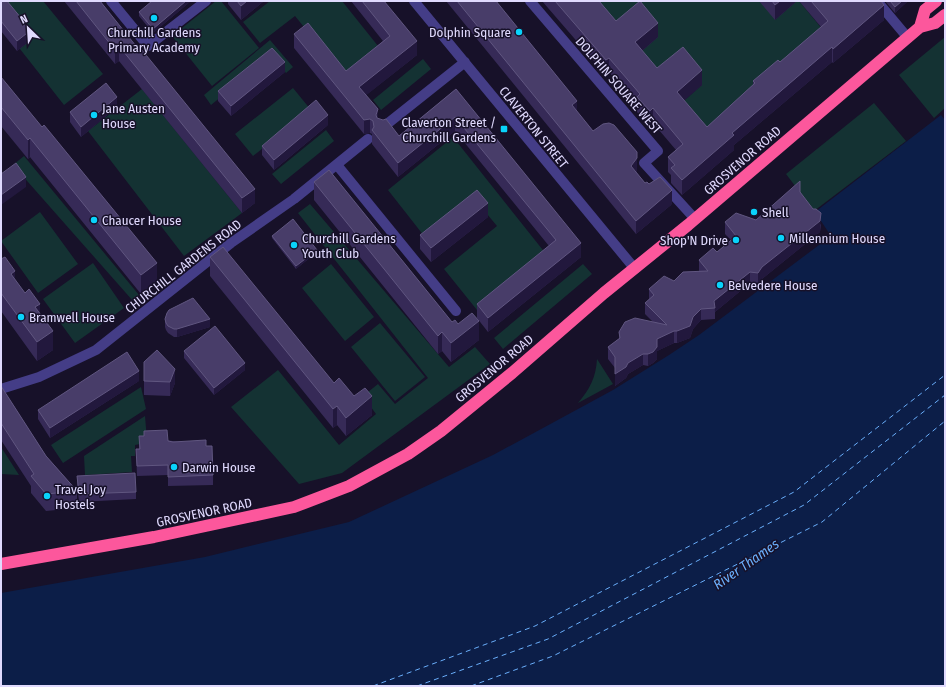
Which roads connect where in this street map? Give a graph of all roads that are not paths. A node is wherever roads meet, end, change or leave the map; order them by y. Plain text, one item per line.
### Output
1 (111, 1) edge
2 (206, 1) edge
3 (414, 1) edge
4 (530, 1) edge
5 (877, 1) edge
6 (936, 1) edge
7 (945, 15) edge
8 (920, 27) junction
9 (908, 38) junction
10 (465, 62) junction
11 (382, 128) edge
12 (368, 139) edge
13 (337, 165) junction
14 (695, 219) junction
15 (635, 269) junction
16 (456, 311) dead end
17 (1, 390) edge
18 (1, 564) edge

1 - 2 street
3 - 10 street, CLAVERTON STREET
4 - 14 street, DOLPHIN SQUARE WEST
5 - 9 street
6 - 8 highway, GROSVENOR ROAD
7 - 8 highway, GROSVENOR ROAD
8 - 9 highway, GROSVENOR ROAD
9 - 14 highway, GROSVENOR ROAD
10 - 11 street
10 - 15 street, CLAVERTON STREET
12 - 13 street, CHURCHILL GARDENS ROAD
13 - 16 street
13 - 17 street, CHURCHILL GARDENS ROAD
14 - 15 highway, GROSVENOR ROAD
15 - 18 highway, GROSVENOR ROAD

